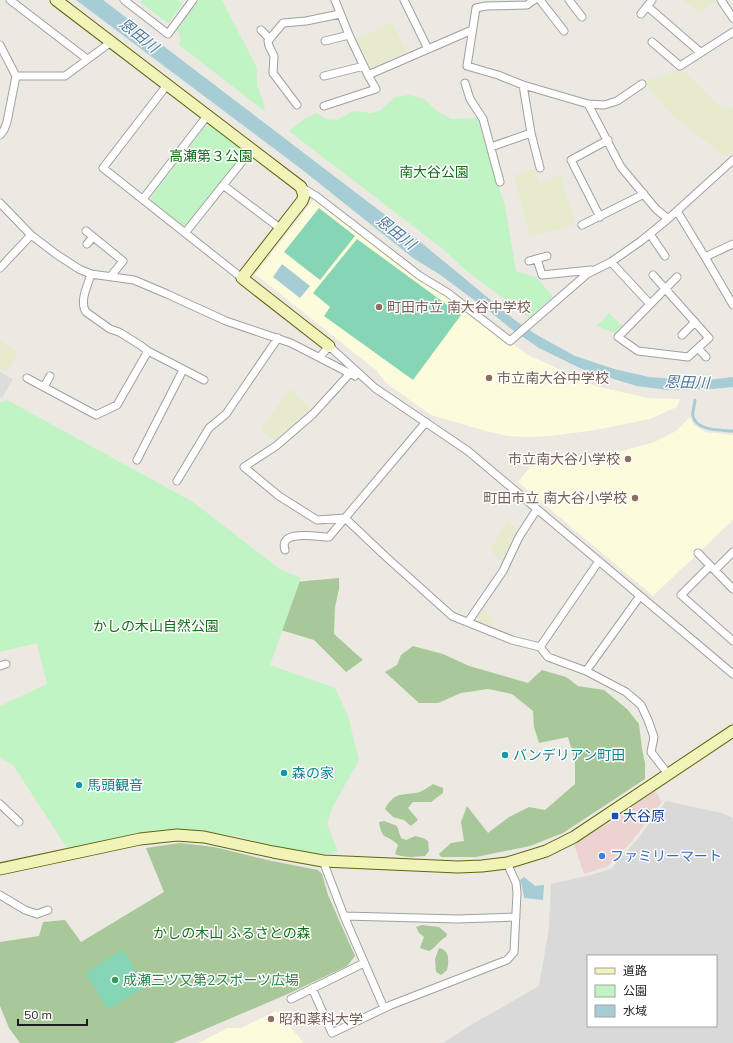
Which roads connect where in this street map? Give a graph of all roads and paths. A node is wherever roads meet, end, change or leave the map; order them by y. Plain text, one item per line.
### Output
1 (10, 0) edge
2 (56, 0) edge
3 (124, 0) edge
4 (194, 0) edge
5 (335, 0) edge
6 (404, 0) edge
7 (534, 0) edge
8 (540, 0) edge
9 (569, 0) edge
10 (652, 0) edge
11 (721, 0) edge
12 (485, 3) edge
13 (647, 6) junction
14 (340, 14) junction
15 (641, 14) dead end
16 (582, 17) dead end
17 (733, 18) edge
18 (261, 30) dead end
19 (472, 30) junction
20 (564, 31) dead end
21 (733, 32) edge
22 (349, 35) junction
23 (270, 39) junction
24 (325, 41) dead end
25 (110, 42) junction
26 (652, 42) dead end
27 (0, 45) edge
28 (428, 49) junction
29 (700, 52) junction
30 (87, 60) junction
31 (364, 66) junction
32 (368, 75) junction
33 (16, 76) junction
34 (324, 76) dead end
35 (465, 83) dead end
36 (642, 84) dead end
37 (167, 85) junction
38 (523, 85) junction
39 (588, 104) junction
40 (297, 105) dead end
41 (324, 106) dead end
42 (208, 116) junction
43 (531, 133) junction
44 (0, 135) edge
45 (608, 140) junction
46 (491, 147) junction
47 (252, 149) junction
48 (733, 160) edge
49 (540, 168) dead end
50 (500, 182) dead end
51 (223, 185) junction
52 (301, 187) junction
53 (644, 194) junction
54 (143, 199) junction
55 (0, 203) edge
56 (677, 211) junction
57 (600, 216) junction
58 (668, 219) junction
59 (582, 225) dead end
60 (280, 229) junction
61 (86, 231) dead end
62 (185, 233) junction
63 (650, 234) junction
64 (31, 235) junction
65 (93, 237) junction
66 (87, 244) dead end
67 (733, 244) edge
68 (547, 256) dead end
69 (665, 256) dead end
70 (705, 257) junction
71 (537, 259) junction
72 (529, 261) dead end
73 (611, 262) junction
74 (0, 268) edge
75 (593, 270) junction
76 (91, 274) junction
77 (654, 275) dead end
78 (111, 276) junction
79 (677, 277) dead end
80 (242, 278) junction
81 (666, 289) junction
82 (650, 304) junction
83 (733, 305) edge
84 (695, 322) junction
85 (682, 335) dead end
86 (278, 338) junction
87 (329, 346) junction
88 (698, 348) junction
89 (148, 351) junction
90 (320, 357) junction
91 (706, 357) dead end
92 (183, 370) junction
93 (353, 371) junction
94 (50, 376) dead end
95 (27, 378) dead end
96 (204, 380) dead end
97 (44, 387) junction
98 (426, 422) junction
99 (137, 460) dead end
100 (177, 481) dead end
101 (537, 509) junction
102 (346, 518) junction
103 (285, 550) dead end
104 (733, 552) edge
105 (698, 553) dead end
106 (599, 561) junction
107 (712, 568) junction
108 (733, 589) edge
109 (640, 596) junction
110 (468, 622) junction
111 (733, 641) edge
112 (540, 648) junction
113 (586, 671) junction
114 (733, 674) edge
115 (733, 731) edge
116 (668, 774) junction
117 (0, 804) edge
118 (19, 822) dead end
119 (323, 861) junction
120 (507, 863) junction
121 (0, 869) edge
122 (0, 895) edge
123 (48, 910) dead end
124 (344, 916) junction
125 (516, 917) junction
126 (364, 963) junction
127 (312, 988) junction
128 (291, 999) dead end
129 (384, 1008) junction

1 - 30 street
2 - 25 street
3 - 4 street
5 - 14 street
6 - 28 street
7 - 12 street
8 - 20 street
9 - 16 street
10 - 13 street
11 - 17 street
12 - 19 street
13 - 15 street
13 - 29 street
14 - 22 street
14 - 23 street
18 - 23 street
19 - 28 street
19 - 38 street
21 - 29 street
22 - 24 street
22 - 31 street
23 - 40 street
25 - 30 street
25 - 37 street
26 - 29 street
27 - 33 street
28 - 32 street
30 - 33 street
31 - 32 street
31 - 34 street
32 - 41 street
33 - 44 street
35 - 46 street
36 - 39 street
37 - 42 street
37 - 54 street
38 - 39 street
38 - 43 street
39 - 45 street
42 - 47 street
42 - 54 street
43 - 46 street
43 - 49 street
45 - 53 street
45 - 57 street
46 - 50 street
47 - 51 street
47 - 52 street
48 - 56 street
51 - 60 street
51 - 62 street
52 - 60 street
52 - 75 street
53 - 57 street
53 - 58 street
54 - 62 street
55 - 64 street
56 - 58 street
56 - 70 street
57 - 59 street
58 - 63 street
60 - 80 street
61 - 65 street
62 - 80 street
63 - 69 street
63 - 73 street
64 - 74 street
64 - 76 street
65 - 66 street
65 - 78 street
67 - 70 street
68 - 71 street
70 - 83 street
71 - 72 street
71 - 75 street
73 - 75 street
73 - 82 street
76 - 78 street
76 - 89 street
77 - 81 street
78 - 86 street
79 - 81 street
80 - 87 street
81 - 82 street
81 - 84 street
82 - 88 street
84 - 85 street
84 - 88 street
86 - 90 street
86 - 100 street
87 - 90 street
87 - 93 street
88 - 91 street
89 - 92 street
89 - 97 street
90 - 93 street
92 - 96 street
92 - 99 street
93 - 98 street
93 - 102 street
94 - 97 street
95 - 97 street
98 - 101 street
98 - 102 street
101 - 106 street
101 - 110 street
102 - 103 street
102 - 110 street
104 - 107 street
105 - 107 street
106 - 109 street
106 - 112 street
107 - 108 street
107 - 111 street
109 - 113 street
109 - 114 street
110 - 112 street
112 - 113 street
113 - 116 street
115 - 116 street
116 - 120 street
117 - 118 street
119 - 120 street
119 - 121 street
119 - 124 street
120 - 125 street
122 - 123 street
124 - 125 street
124 - 126 street
125 - 129 street
126 - 127 street
126 - 129 street
127 - 128 street
127 - 129 street

